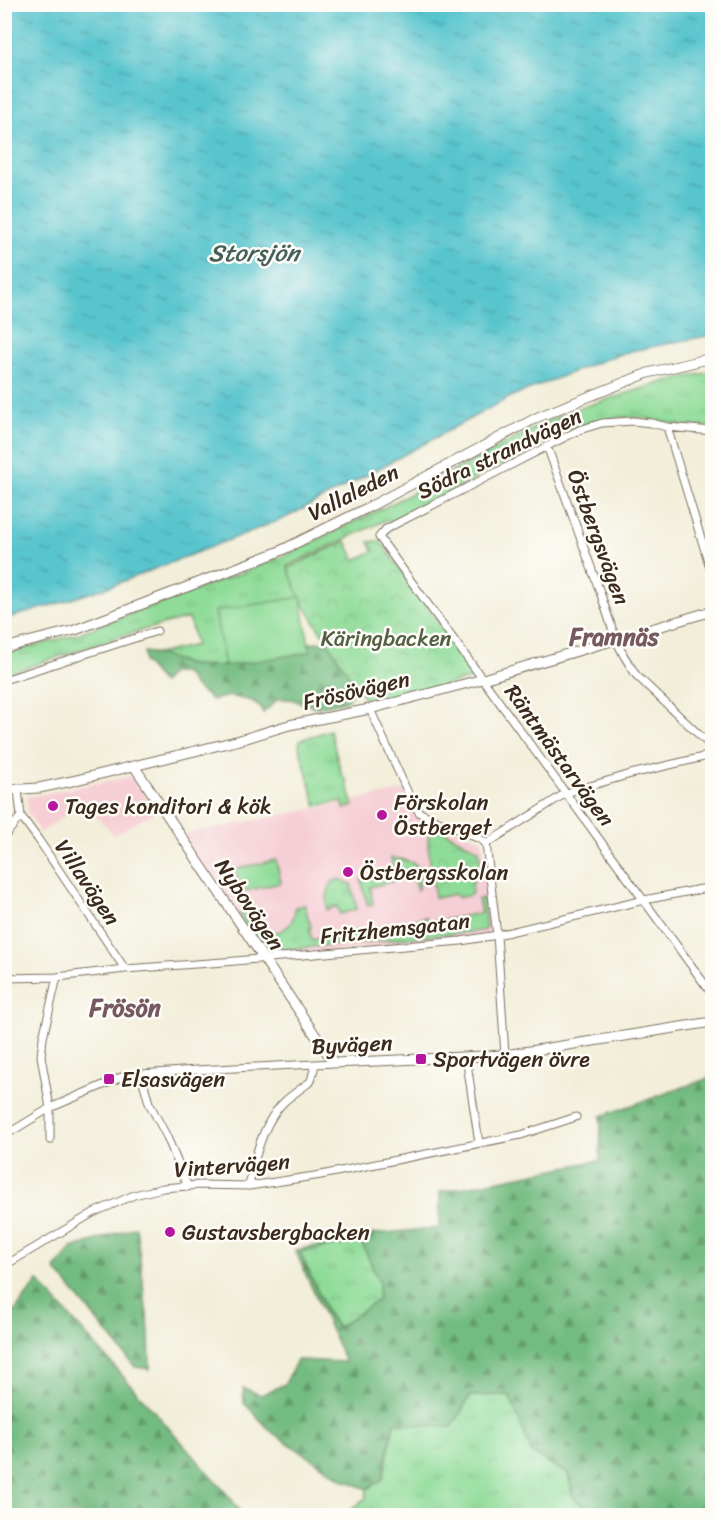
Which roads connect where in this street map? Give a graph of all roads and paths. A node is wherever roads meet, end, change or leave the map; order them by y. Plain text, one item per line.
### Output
1 (712, 358) edge
2 (667, 428) junction
3 (712, 431) edge
4 (547, 446) junction
5 (379, 537) joint
6 (712, 574) edge
7 (712, 611) edge
8 (157, 631) dead end
9 (616, 640) junction
10 (4, 648) edge
11 (483, 679) junction
12 (4, 680) edge
13 (370, 709) junction
14 (712, 747) edge
15 (712, 755) edge
16 (134, 766) junction
17 (4, 790) edge
18 (18, 790) junction
19 (566, 793) junction
20 (21, 816) junction
21 (4, 837) edge
22 (486, 844) junction
23 (712, 887) edge
24 (644, 900) junction
25 (497, 935) junction
26 (264, 958) junction
27 (125, 969) junction
28 (57, 976) junction
29 (4, 978) edge
30 (712, 981) edge
31 (704, 983) junction
32 (712, 994) edge
33 (712, 1022) edge
34 (505, 1055) junction
35 (466, 1057) junction
36 (334, 1064) junction
37 (315, 1065) junction
38 (141, 1074) junction
39 (50, 1108) junction
40 (576, 1117) dead end
41 (4, 1136) edge
42 (50, 1140) dead end
43 (479, 1143) junction
44 (249, 1186) junction
45 (188, 1187) junction
46 (4, 1266) edge

1 - 10 street, Vallaleden
2 - 3 street, Södra strandvägen
2 - 4 street, Södra strandvägen
2 - 6 street
4 - 5 street, Södra strandvägen
4 - 9 street, Östbergsvägen
5 - 11 street, Räntmästarvägen
7 - 9 street, Frösövägen
8 - 12 street
9 - 11 street, Frösövägen
9 - 14 street, Östbergsvägen
11 - 13 street, Frösövägen
11 - 19 street, Räntmästarvägen
13 - 16 street, Frösövägen
13 - 22 street
15 - 19 street
16 - 18 street, Frösövägen
16 - 26 street, Nybovägen
17 - 18 street, Frösövägen
18 - 20 street
19 - 22 street
19 - 24 street, Räntmästarvägen
20 - 21 street
20 - 27 street, Villavägen
22 - 25 street
23 - 24 street, Fritzhemsgatan
24 - 25 street, Fritzhemsgatan
24 - 31 street, Räntmästarvägen
25 - 26 street, Fritzhemsgatan
25 - 34 street
26 - 27 street, Fritzhemsgatan
26 - 36 street, Nybovägen
27 - 28 street, Fritzhemsgatan
28 - 29 street, Fritzhemsgatan
28 - 39 street
30 - 31 street
31 - 32 street, Räntmästarvägen
33 - 34 street, Byvägen
34 - 35 street, Byvägen
35 - 36 street, Byvägen
35 - 43 street
36 - 37 street, Byvägen
37 - 38 street, Byvägen
37 - 44 street
38 - 39 street, Byvägen
38 - 45 street
39 - 41 street, Byvägen
39 - 42 street
40 - 43 street, Vintervägen
43 - 44 street, Vintervägen
44 - 45 street, Vintervägen
45 - 46 street, Vintervägen

